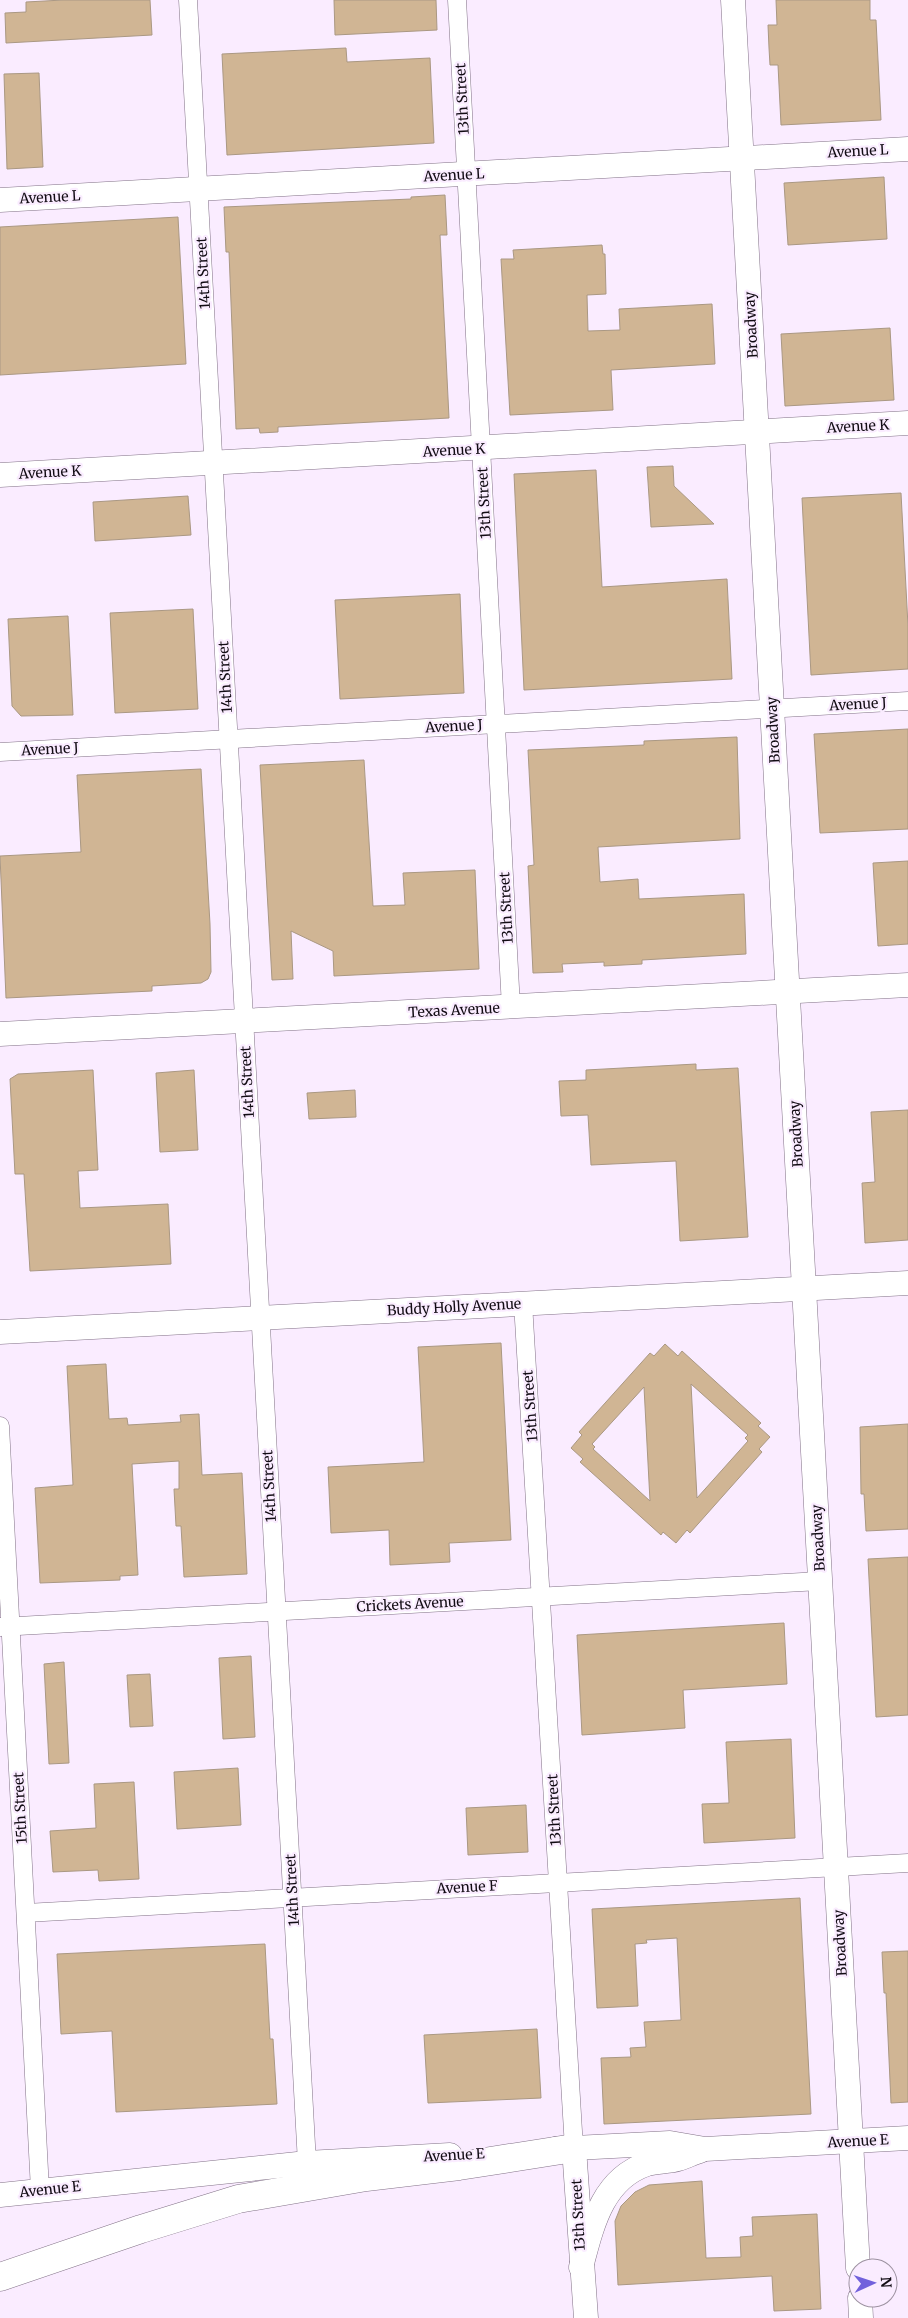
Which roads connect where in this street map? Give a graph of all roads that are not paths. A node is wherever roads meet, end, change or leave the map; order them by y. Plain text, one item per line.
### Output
1 (188, 0) edge
2 (457, 0) edge
3 (733, 0) edge
4 (908, 149) edge
5 (742, 158) junction
6 (466, 174) junction
7 (198, 189) junction
8 (0, 200) edge
9 (908, 423) edge
10 (757, 431) junction
11 (481, 448) junction
12 (213, 463) junction
13 (0, 475) edge
14 (908, 701) edge
15 (772, 708) junction
16 (496, 724) junction
17 (228, 739) junction
18 (0, 752) edge
19 (908, 985) edge
20 (788, 992) junction
21 (511, 1007) junction
22 (244, 1021) junction
23 (0, 1034) edge
24 (908, 1283) edge
25 (804, 1288) junction
26 (524, 1303) junction
27 (260, 1317) junction
28 (0, 1332) edge
29 (0, 1426) edge
30 (820, 1581) junction
31 (541, 1597) junction
32 (276, 1612) junction
33 (5, 1627) edge
34 (908, 1862) edge
35 (836, 1866) junction
36 (558, 1881) junction
37 (292, 1896) junction
38 (26, 1913) junction
39 (908, 2138) edge
40 (852, 2142) junction
41 (574, 2148) junction
42 (705, 2149) junction
43 (307, 2163) junction
44 (40, 2190) junction
45 (0, 2194) edge
46 (858, 2258) edge
47 (581, 2267) junction
48 (0, 2277) edge
49 (586, 2318) edge

1 - 7 street, 14th Street
2 - 6 street, 13th Street
3 - 5 main road, Broadway
4 - 5 main road, Avenue L
5 - 6 main road, Avenue L
5 - 10 main road, Broadway
6 - 7 main road, Avenue L
6 - 11 street, 13th Street
7 - 8 main road, Avenue L
7 - 12 street, 14th Street
9 - 10 main road, Avenue K
10 - 11 main road, Avenue K
10 - 15 main road, Broadway
11 - 12 main road, Avenue K
11 - 16 street, 13th Street
12 - 13 main road, Avenue K
12 - 17 street, 14th Street
14 - 15 street, Avenue J
15 - 16 street, Avenue J
15 - 20 main road, Broadway
16 - 17 street, Avenue J
16 - 21 street, 13th Street
17 - 18 street, Avenue J
17 - 22 street, 14th Street
19 - 20 main road, Texas Avenue
20 - 21 main road, Texas Avenue
20 - 25 main road, Broadway
21 - 22 main road, Texas Avenue
22 - 23 main road, Texas Avenue
22 - 27 street, 14th Street
24 - 25 main road, Buddy Holly Avenue
25 - 26 main road, Buddy Holly Avenue
25 - 30 main road, Broadway
26 - 27 main road, Buddy Holly Avenue
26 - 31 street, 13th Street
27 - 28 main road, Buddy Holly Avenue
27 - 32 street, 14th Street
29 - 33 street, 15th Street
30 - 31 street, Crickets Avenue
30 - 35 main road, Broadway
31 - 32 street, Crickets Avenue
31 - 36 street, 13th Street
32 - 33 street, Crickets Avenue
32 - 37 street, 14th Street
33 - 38 street, 15th Street
34 - 35 street, Avenue F
35 - 36 street, Avenue F
35 - 40 main road, Broadway
36 - 37 street, Avenue F
36 - 41 street, 13th Street
37 - 38 street, Avenue F
37 - 43 street, 14th Street
38 - 44 street, 15th Street
39 - 40 main road, Avenue E
40 - 42 main road, Avenue E
40 - 46 main road, Broadway
41 - 42 main road, Avenue E
41 - 43 main road, Avenue E
41 - 47 main road, 13th Street
41 - 48 highway
42 - 47 main road
43 - 44 main road, Avenue E
44 - 45 main road, Avenue E
47 - 49 main road, 13th Street

